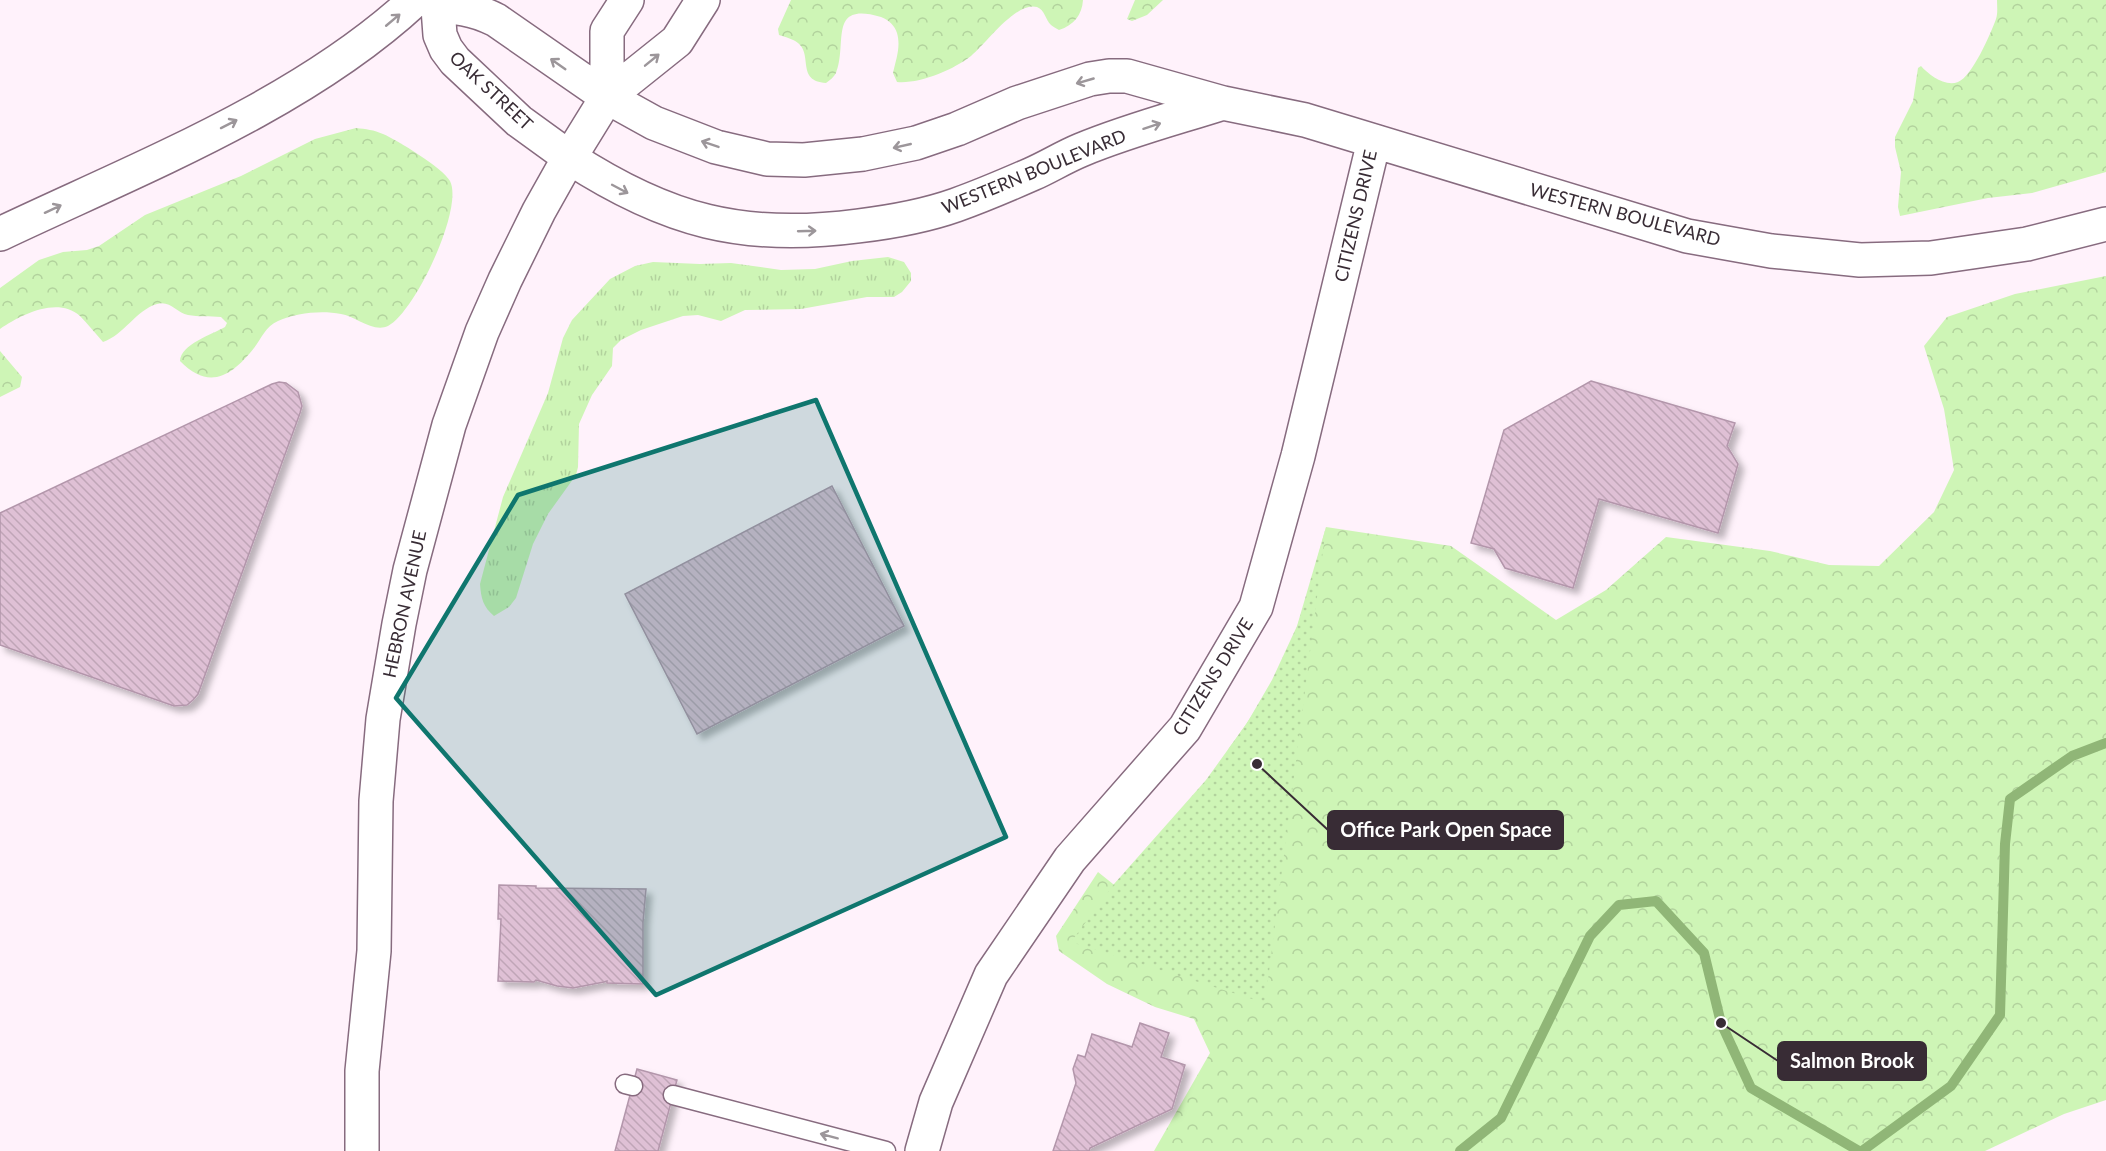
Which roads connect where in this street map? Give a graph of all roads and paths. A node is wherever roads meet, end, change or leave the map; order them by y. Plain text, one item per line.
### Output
1 (627, 0) edge
2 (703, 0) edge
3 (427, 3) edge
4 (607, 97) junction
5 (1223, 103) junction
6 (1374, 141) junction
7 (570, 158) junction
8 (2106, 224) edge
9 (0, 234) edge
10 (673, 1095) dead end
11 (362, 1151) edge
12 (886, 1151) edge
13 (922, 1151) edge

1 - 4 main road
4 -> 2 main road, HEBRON AVENUE
4 -> 3 main road
3 - 7 main road, OAK STREET
9 -> 3 main road
5 -> 4 main road, WESTERN BOULEVARD
4 - 7 main road, HEBRON AVENUE
5 - 6 main road, WESTERN BOULEVARD
7 -> 5 main road, WESTERN BOULEVARD
6 - 8 main road, WESTERN BOULEVARD
6 - 13 main road, CITIZENS DRIVE
7 - 11 main road, HEBRON AVENUE
12 -> 10 lane

